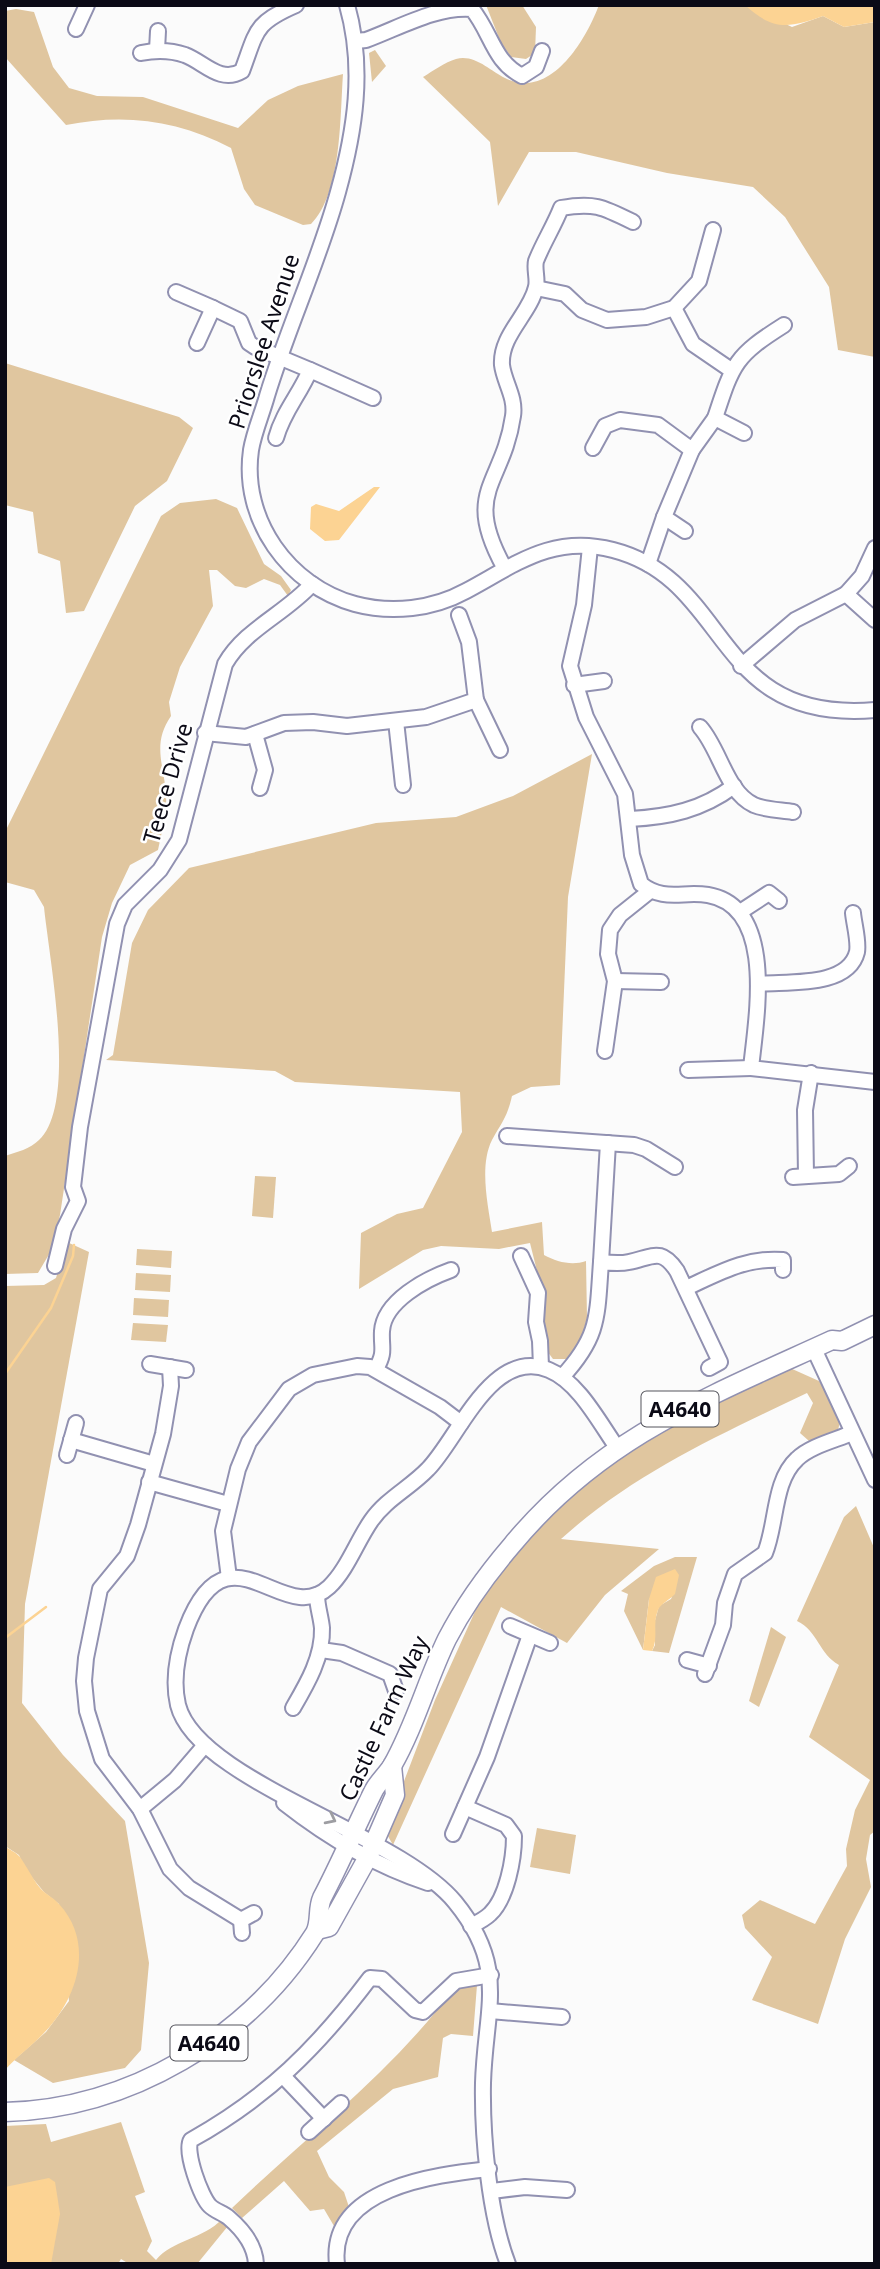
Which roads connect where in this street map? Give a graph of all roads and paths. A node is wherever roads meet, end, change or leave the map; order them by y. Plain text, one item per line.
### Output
1 (87, 5) edge
2 (296, 5) edge
3 (347, 5) edge
4 (76, 29) dead end
5 (158, 31) dead end
6 (356, 41) junction
7 (157, 50) junction
8 (542, 51) dead end
9 (141, 53) dead end
10 (633, 222) dead end
11 (713, 230) dead end
12 (536, 288) junction
13 (176, 292) dead end
14 (213, 308) junction
15 (674, 308) junction
16 (784, 325) dead end
17 (197, 343) dead end
18 (279, 356) junction
19 (310, 370) junction
20 (731, 370) junction
21 (373, 398) dead end
22 (715, 418) junction
23 (744, 433) dead end
24 (276, 438) dead end
25 (593, 448) dead end
26 (692, 450) junction
27 (664, 517) junction
28 (685, 531) dead end
29 (590, 547) junction
30 (875, 548) edge
31 (648, 564) junction
32 (504, 567) junction
33 (312, 584) junction
34 (846, 594) junction
35 (459, 614) dead end
36 (875, 620) edge
37 (741, 666) junction
38 (604, 681) dead end
39 (574, 685) junction
40 (476, 700) junction
41 (875, 710) edge
42 (396, 721) junction
43 (700, 727) dead end
44 (205, 733) junction
45 (255, 734) junction
46 (500, 750) dead end
47 (403, 785) dead end
48 (734, 786) junction
49 (260, 788) dead end
50 (793, 812) dead end
51 (630, 819) junction
52 (650, 891) junction
53 (772, 892) dead end
54 (740, 912) junction
55 (853, 913) dead end
56 (615, 981) junction
57 (661, 982) dead end
58 (759, 984) junction
59 (602, 1046) dead end
60 (751, 1068) junction
61 (688, 1070) dead end
62 (811, 1073) junction
63 (875, 1082) edge
64 (507, 1136) dead end
65 (608, 1143) junction
66 (662, 1158) junction
67 (849, 1166) dead end
68 (675, 1167) dead end
69 (653, 1171) dead end
70 (521, 1256) dead end
71 (783, 1259) dead end
72 (601, 1262) junction
73 (55, 1266) dead end
74 (451, 1270) dead end
75 (686, 1288) junction
76 (875, 1313) edge
77 (875, 1325) edge
78 (832, 1340) junction
79 (814, 1349) junction
80 (721, 1362) dead end
81 (150, 1364) dead end
82 (170, 1367) junction
83 (541, 1367) junction
84 (376, 1369) junction
85 (186, 1370) dead end
86 (562, 1377) junction
87 (76, 1423) dead end
88 (461, 1423) junction
89 (852, 1433) junction
90 (71, 1440) junction
91 (618, 1449) junction
92 (67, 1455) dead end
93 (154, 1464) junction
94 (875, 1480) edge
95 (149, 1482) junction
96 (228, 1504) junction
97 (229, 1578) junction
98 (317, 1595) junction
99 (510, 1626) dead end
100 (530, 1634) junction
101 (550, 1643) dead end
102 (321, 1650) junction
103 (687, 1660) dead end
104 (287, 1687) dead end
105 (396, 1691) dead end
106 (302, 1693) junction
107 (293, 1708) dead end
108 (205, 1745) junction
109 (465, 1807) junction
110 (140, 1809) junction
111 (453, 1834) dead end
112 (362, 1845) junction
113 (246, 1922) dead end
114 (471, 1926) junction
115 (491, 1975) junction
116 (490, 2011) junction
117 (562, 2017) dead end
118 (284, 2077) junction
119 (341, 2103) dead end
120 (5, 2112) edge
121 (324, 2119) junction
122 (309, 2132) dead end
123 (489, 2169) junction
124 (567, 2190) dead end
125 (492, 2191) junction
126 (256, 2264) edge
127 (337, 2264) edge
128 (508, 2264) edge

1 - 4 street
2 - 7 street
3 - 6 street, Priorslee Avenue
5 - 7 street
6 - 8 street
6 - 18 street, Priorslee Avenue
7 - 9 street
10 - 12 street
11 - 15 street
12 - 15 street
12 - 32 street
13 - 14 street
14 - 17 street
14 - 18 street
15 - 20 street
16 - 20 street
18 - 19 street
18 - 33 street, Priorslee Avenue
19 - 21 street
19 - 24 street
20 - 22 street
22 - 23 street
22 - 26 street
25 - 26 street
26 - 27 street
27 - 28 street
27 - 31 street
29 - 31 street, Priorslee Avenue
29 - 32 street, Priorslee Avenue
29 - 39 street
30 - 34 street
31 - 37 street, Priorslee Avenue
32 - 33 street, Priorslee Avenue
33 - 44 street, Teece Drive
34 - 36 street
34 - 37 street
35 - 40 street
37 - 41 street, Priorslee Avenue
38 - 39 street
39 - 51 street
40 - 42 street
40 - 46 street
42 - 45 street
42 - 47 street
43 - 48 street
44 - 45 street
44 - 73 street, Teece Drive
45 - 49 street
48 - 50 street
48 - 51 street
51 - 52 street
52 - 54 street
52 - 56 street
53 - 54 street
54 - 58 street
55 - 58 street
56 - 57 street
56 - 59 street
58 - 60 street
60 - 61 street
60 - 62 street
62 - 63 street
62 - 67 street
64 - 65 street
65 - 66 street
65 - 72 street
66 - 68 street
66 - 69 street
70 - 83 street
71 - 75 street
72 - 75 street
72 - 86 street
74 - 84 street
75 - 80 street
76 - 78 main road, Castle Farm Way / A4640
77 - 78 main road, Castle Farm Way / A4640
78 - 79 main road, Castle Farm Way / A4640
79 - 89 street
79 - 91 main road, Castle Farm Way / A4640
81 - 82 street
82 - 85 street
82 - 93 street
83 - 86 street
83 - 88 street
84 - 88 street
84 - 96 street
86 - 91 street
87 - 90 street
88 - 98 street
89 - 94 street
89 - 103 street
90 - 92 street
90 - 93 street
91 - 112 main road, Castle Farm Way / A4640
93 - 95 street
95 - 96 street
95 - 110 street
96 - 97 street
97 - 98 street
97 - 108 street
98 - 102 street
99 - 100 street
100 - 101 street
100 - 109 street
102 - 105 street
102 - 106 street
104 - 106 street
106 - 107 street
108 - 110 street
108 - 112 street
109 - 111 street
109 - 114 street
110 - 113 street
112 - 114 street
112 - 120 main road, Castle Farm Way / A4640
114 - 115 street
115 - 116 street
115 - 118 street
116 - 117 street
116 - 123 street
118 - 121 street
118 - 126 street
119 - 121 street
121 - 122 street
123 - 125 street
123 - 127 street
124 - 125 street
125 - 128 street

